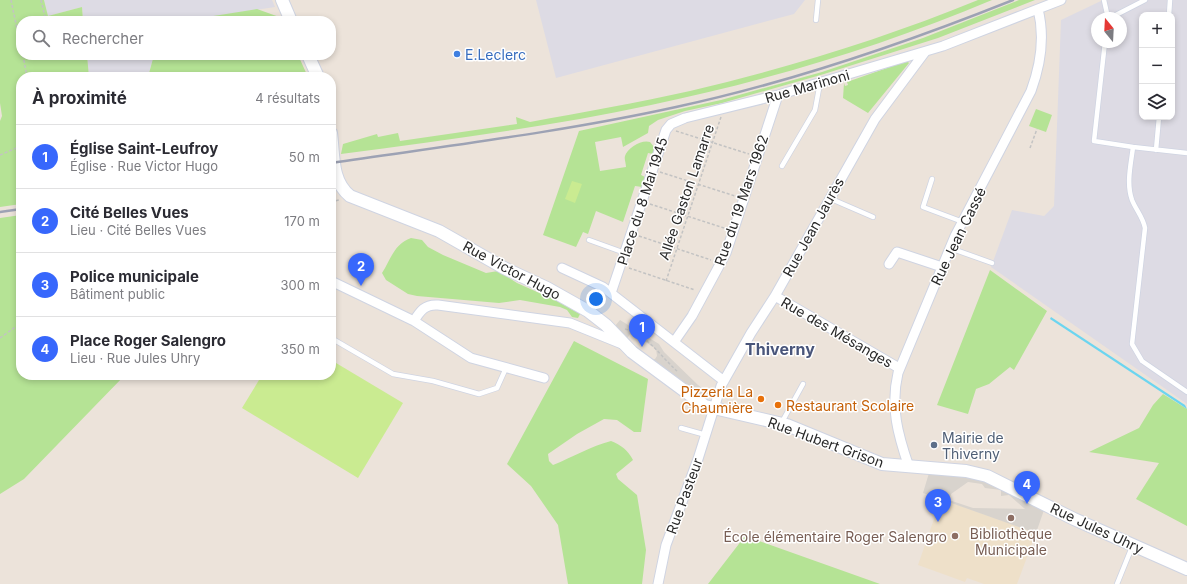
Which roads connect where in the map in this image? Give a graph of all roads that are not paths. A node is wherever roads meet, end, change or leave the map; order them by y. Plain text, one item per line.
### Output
1 (282, 0) edge
2 (818, 0) edge
3 (1061, 0) edge
4 (1104, 0) edge
5 (1144, 0) edge
6 (1170, 0) edge
7 (1038, 9) junction
8 (1107, 12) edge
9 (1121, 12) edge
10 (1168, 12) edge
11 (290, 16) edge
12 (816, 20) dead end
13 (1104, 48) edge
14 (926, 51) junction
15 (310, 60) edge
16 (316, 72) edge
17 (820, 83) junction
18 (778, 95) junction
19 (685, 118) joint
20 (1159, 120) edge
21 (1133, 147) junction
22 (1156, 150) junction
23 (1187, 153) edge
24 (782, 166) dead end
25 (336, 178) edge
26 (932, 179) dead end
27 (829, 198) junction
28 (873, 217) dead end
29 (963, 222) junction
30 (590, 240) dead end
31 (950, 248) junction
32 (625, 253) junction
33 (992, 263) dead end
34 (889, 264) dead end
35 (942, 266) junction
36 (562, 268) dead end
37 (336, 283) edge
38 (611, 293) junction
39 (775, 296) junction
40 (414, 321) junction
41 (336, 341) edge
42 (674, 342) junction
43 (622, 344) junction
44 (506, 368) junction
45 (899, 368) junction
46 (544, 378) dead end
47 (724, 381) junction
48 (803, 384) dead end
49 (1187, 392) edge
50 (714, 409) junction
51 (781, 424) junction
52 (681, 428) dead end
53 (707, 435) junction
54 (909, 467) junction
55 (987, 476) joint
56 (1133, 545) junction
57 (1187, 569) edge
58 (658, 584) edge
59 (1117, 584) edge

1 - 11 street
2 - 12 lane
3 - 7 street, Rue Marinoni
4 - 8 lane
5 - 9 lane
6 - 10 lane
7 - 14 street, Rue Marinoni
7 - 29 street, Rue Jean Cassé
13 - 21 lane
14 - 17 street, Rue Marinoni
14 - 27 street, Rue Jean Jaurès
15 - 16 street
17 - 18 street, Rue Marinoni
17 - 24 lane
18 - 19 street, Rue Marinoni
18 - 42 street, Rue du 19 Mars 1962
19 - 32 street, Place du 8 Mai 1945
20 - 22 lane
21 - 22 lane
21 - 49 lane
22 - 23 lane
25 - 43 street, Rue Victor Hugo
26 - 29 lane
27 - 28 lane
27 - 39 street, Rue Jean Jaurès
29 - 31 street, Rue Jean Cassé
30 - 32 lane
31 - 33 lane
31 - 35 street, Rue Jean Cassé
32 - 38 street, Place du 8 Mai 1945
34 - 35 street
35 - 45 street, Rue Jean Cassé
36 - 38 street
37 - 40 street
38 - 42 street
39 - 45 street, Rue des Mésanges
39 - 47 street, Rue Jean Jaurès
40 - 43 street
40 - 44 street
41 - 44 lane
42 - 47 street
43 - 50 street, Rue Victor Hugo
44 - 46 street
45 - 54 street, Rue Jean Cassé
47 - 50 street, Rue Jean Jaurès
48 - 51 lane
50 - 51 street, Rue Hubert Grison
50 - 53 street, Rue Pasteur
51 - 54 street, Rue Hubert Grison
52 - 53 lane
53 - 58 street, Rue Pasteur
54 - 55 street, Rue Hubert Grison
55 - 56 street, Rue Jules Uhry
56 - 57 street, Rue Jules Uhry
56 - 59 lane

